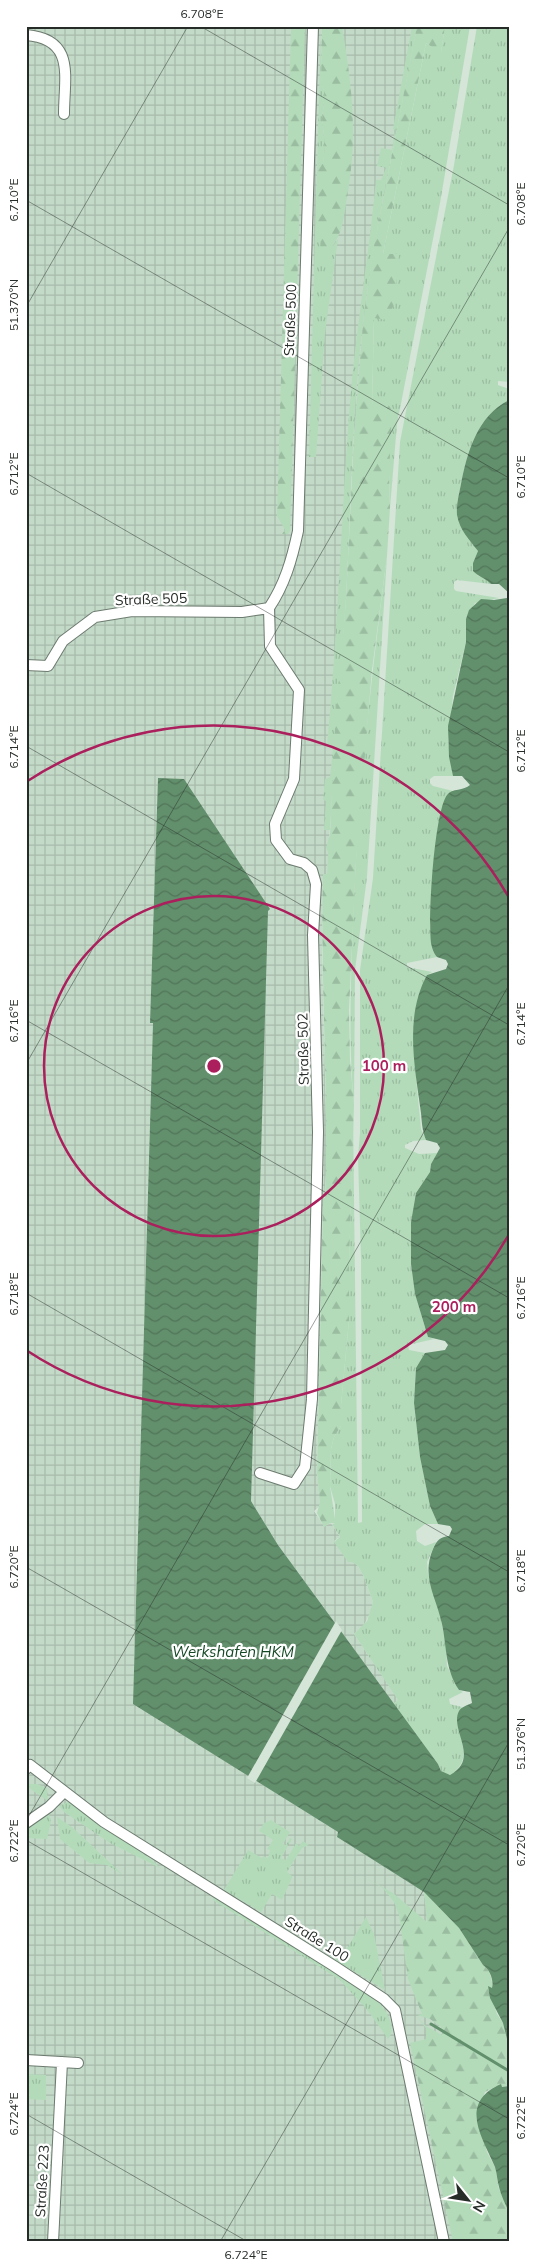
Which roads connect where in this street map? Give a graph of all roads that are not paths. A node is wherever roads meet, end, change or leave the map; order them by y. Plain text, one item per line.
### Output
1 (313, 26) edge
2 (26, 35) edge
3 (64, 114) dead end
4 (270, 608) junction
5 (26, 665) edge
6 (260, 1472) dead end
7 (27, 1765) edge
8 (64, 1792) junction
9 (26, 1823) edge
10 (26, 2060) edge
11 (62, 2062) junction
12 (78, 2063) dead end
13 (53, 2242) edge
14 (444, 2242) edge

1 - 4 street, Straße 500
2 - 3 street
4 - 5 street, Straße 505
4 - 6 street, Straße 502
7 - 8 street, Straße 100
8 - 9 street
8 - 14 street, Straße 100
10 - 11 street
11 - 12 street
11 - 13 street, Straße 223

